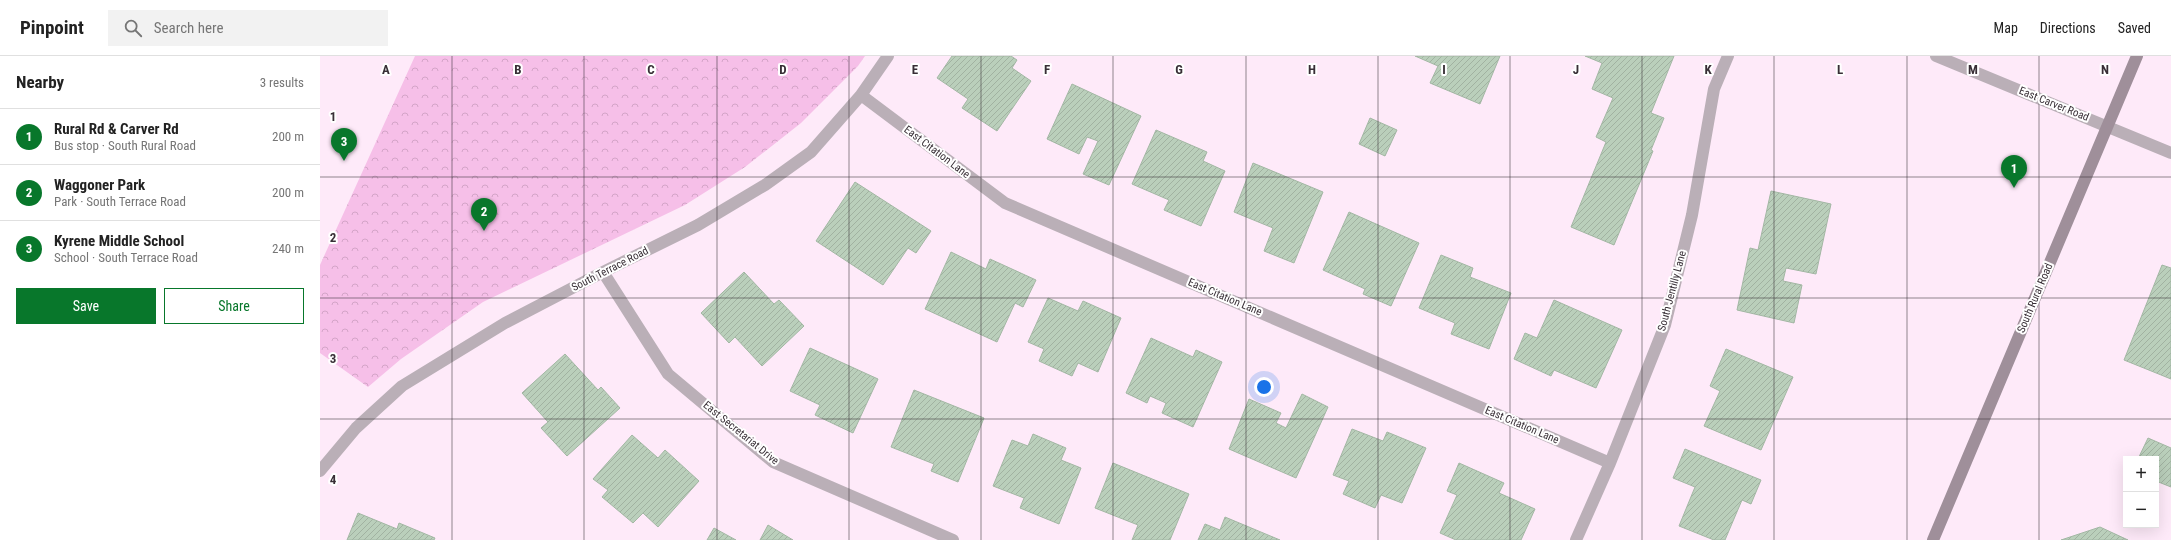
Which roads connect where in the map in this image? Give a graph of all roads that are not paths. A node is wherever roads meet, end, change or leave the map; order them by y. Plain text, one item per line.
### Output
1 (888, 56) edge
2 (1728, 56) edge
3 (1936, 56) edge
4 (2137, 56) edge
5 (861, 95) junction
6 (2107, 126) junction
7 (2171, 153) edge
8 (603, 272) junction
9 (1610, 463) junction
10 (320, 471) edge
11 (953, 540) edge
12 (1576, 540) edge
13 (1933, 540) edge

1 - 5 street, South Terrace Road
2 - 9 street, South Jentilly Lane
3 - 6 street, East Carver Road
4 - 6 main road, South Rural Road
5 - 8 street, South Terrace Road
5 - 9 street, East Citation Lane
6 - 7 street, East Carver Road
6 - 13 main road, South Rural Road
8 - 10 street, South Terrace Road
8 - 11 street, East Secretariat Drive
9 - 12 street, South Jentilly Lane

